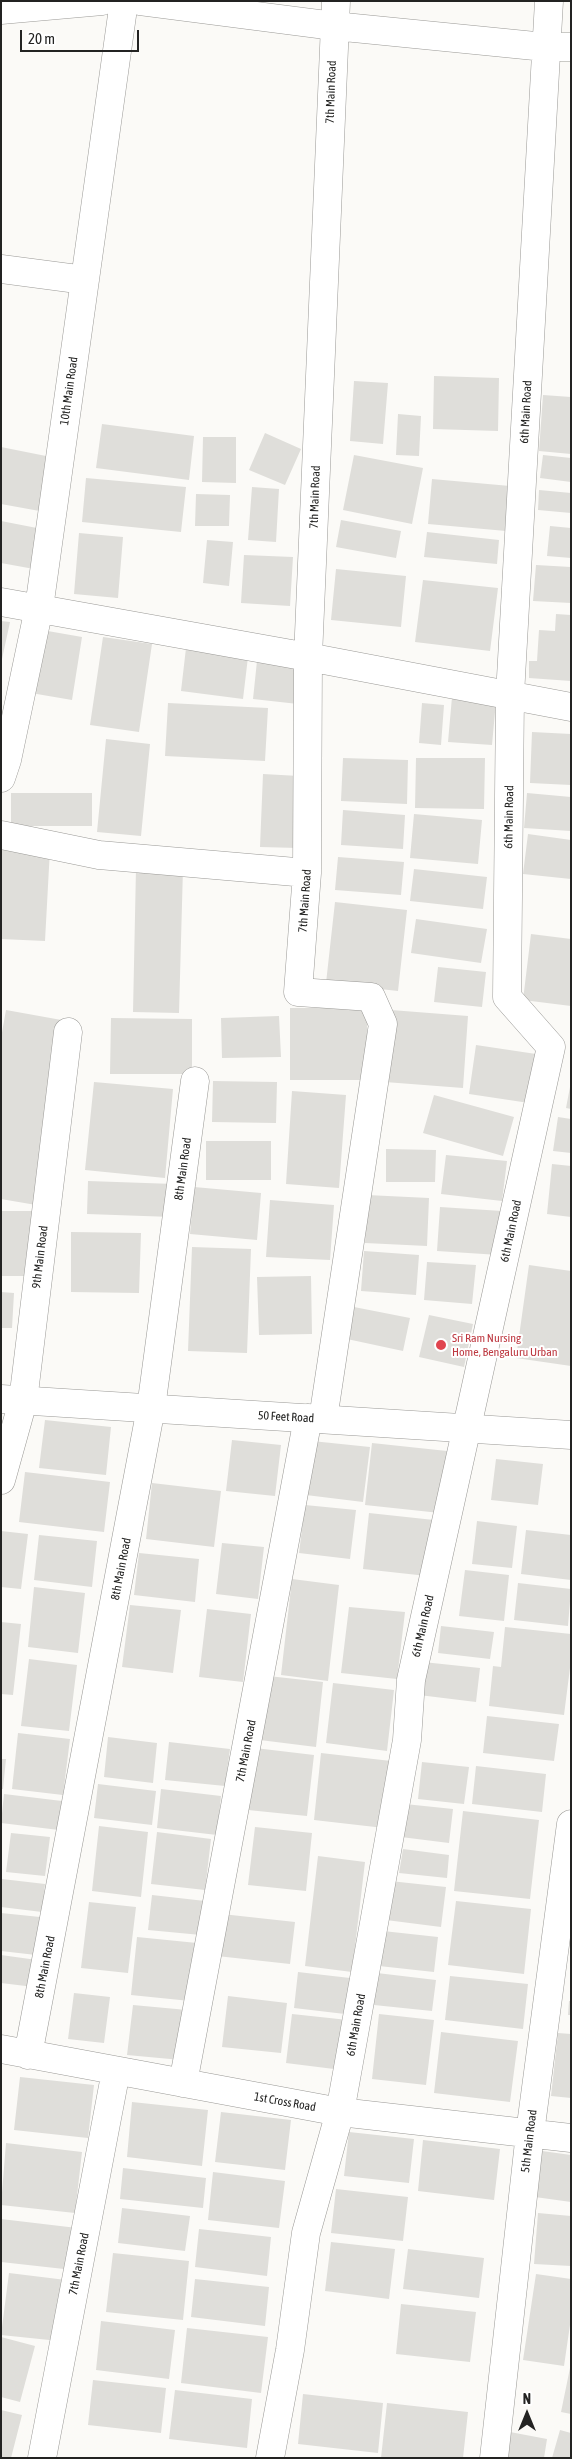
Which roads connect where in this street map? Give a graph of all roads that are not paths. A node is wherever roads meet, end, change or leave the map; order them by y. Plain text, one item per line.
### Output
1 (102, 1) edge
2 (124, 1) edge
3 (140, 1) edge
4 (549, 1) edge
5 (1, 10) edge
6 (335, 13) edge
7 (558, 47) edge
8 (1, 269) edge
9 (84, 280) junction
10 (1, 602) edge
11 (39, 608) junction
12 (308, 656) junction
13 (510, 695) junction
14 (571, 707) edge
15 (3, 766) edge
16 (1, 835) edge
17 (307, 873) junction
18 (68, 1032) dead end
19 (195, 1081) dead end
20 (12, 1400) edge
21 (151, 1408) junction
22 (316, 1419) junction
23 (467, 1428) junction
24 (571, 1435) edge
25 (1, 1480) edge
26 (570, 1840) edge
27 (1, 2049) edge
28 (28, 2055) junction
29 (116, 2071) junction
30 (183, 2084) junction
31 (340, 2112) junction
32 (530, 2134) junction
33 (571, 2138) edge
34 (42, 2458) edge
35 (270, 2458) edge
36 (494, 2458) edge

1 - 5 street
2 - 9 street, 10th Main Road
3 - 6 street
4 - 7 street, 6th Main Road
6 - 7 street
6 - 12 street, 7th Main Road
7 - 13 street, 6th Main Road
8 - 9 street
9 - 11 street, 10th Main Road
10 - 11 street
11 - 12 street
11 - 15 street, 10th Main Road
12 - 13 street
12 - 17 street, 7th Main Road
13 - 14 street
13 - 23 street, 6th Main Road
16 - 17 street
17 - 22 street, 7th Main Road
18 - 20 street, 9th Main Road
19 - 21 street, 8th Main Road
20 - 21 street, 50 Feet Road
20 - 25 street, 9th Main Road
21 - 22 street, 50 Feet Road
21 - 28 street, 8th Main Road
22 - 23 street, 50 Feet Road
22 - 30 street, 7th Main Road
23 - 24 street, 50 Feet Road
23 - 31 street, 6th Main Road
26 - 32 street, 5th Main Road
27 - 28 street, 1st Cross Road
28 - 29 street, 1st Cross Road
29 - 30 street, 1st Cross Road
29 - 34 street, 7th Main Road
30 - 31 street, 1st Cross Road
31 - 32 street, 1st Cross Road
31 - 35 street, 6th Main Road
32 - 33 street, 1st Cross Road
32 - 36 street, 5th Main Road

